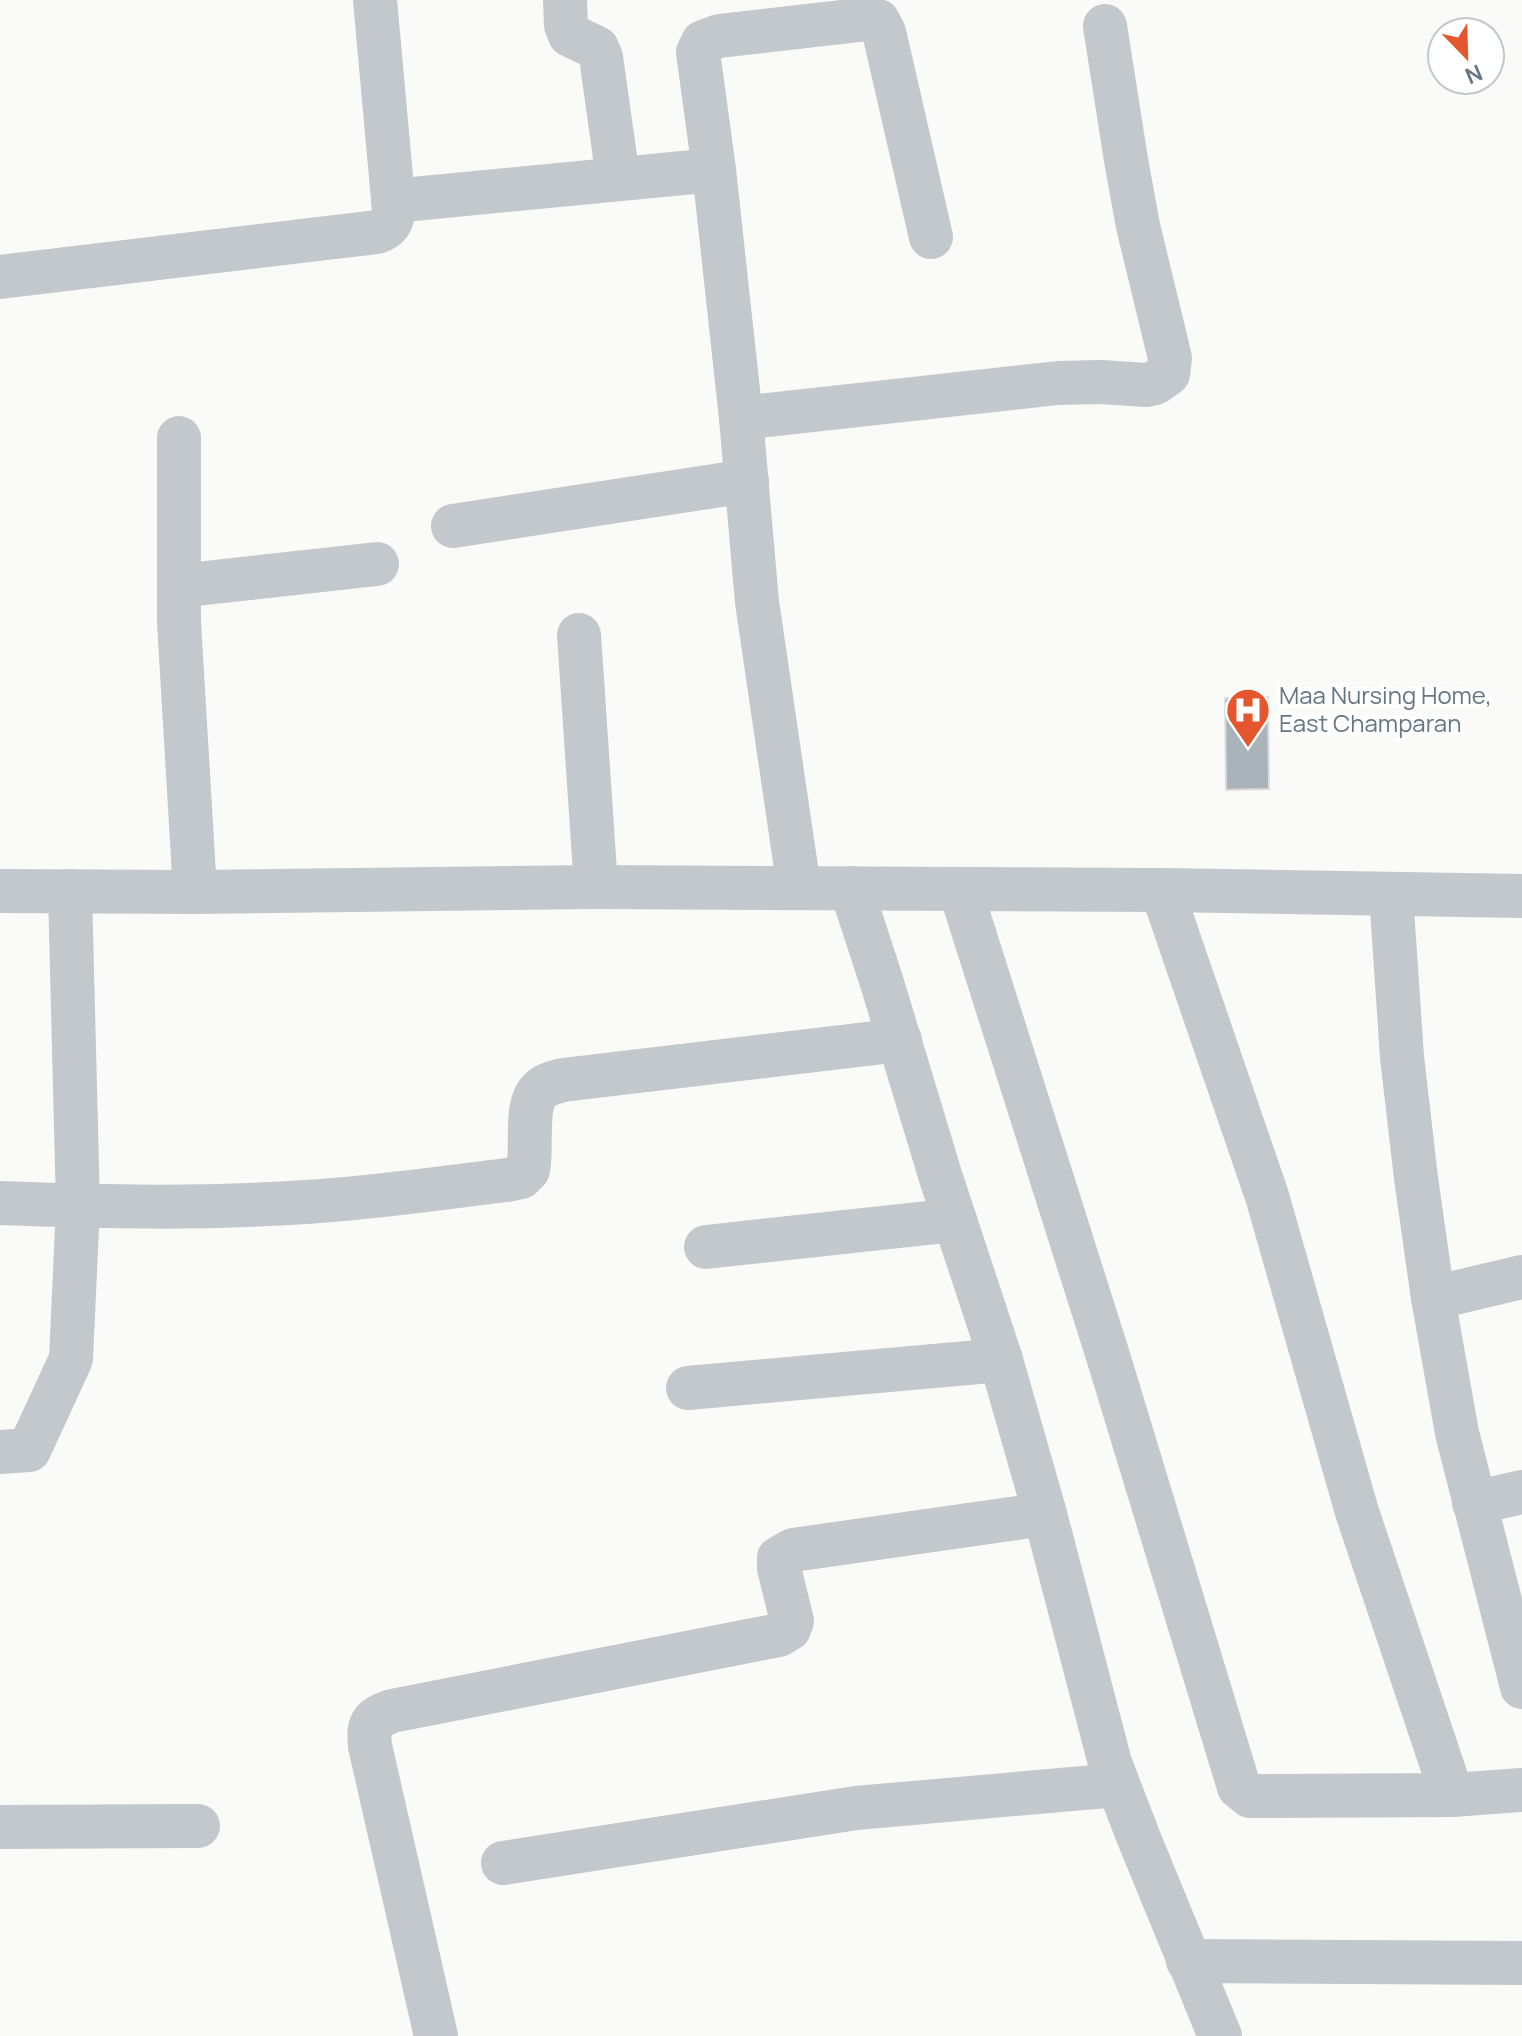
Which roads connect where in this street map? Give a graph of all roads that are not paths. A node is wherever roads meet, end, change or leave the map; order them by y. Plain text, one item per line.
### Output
1 (375, 0) edge
2 (565, 0) edge
3 (1105, 26) dead end
4 (714, 170) junction
5 (618, 178) junction
6 (393, 201) junction
7 (931, 237) dead end
8 (0, 277) edge
9 (741, 418) junction
10 (179, 438) dead end
11 (747, 481) junction
12 (453, 526) dead end
13 (377, 564) dead end
14 (179, 586) junction
15 (579, 635) dead end
16 (596, 887) junction
17 (799, 888) junction
18 (851, 888) junction
19 (960, 889) junction
20 (1162, 890) junction
21 (0, 891) edge
22 (70, 891) junction
23 (195, 892) junction
24 (1391, 894) junction
25 (1522, 896) edge
26 (900, 1040) junction
27 (0, 1203) edge
28 (78, 1206) junction
29 (955, 1220) junction
30 (706, 1247) dead end
31 (1522, 1277) edge
32 (1433, 1298) junction
33 (1001, 1360) junction
34 (688, 1388) dead end
35 (0, 1452) edge
36 (1522, 1492) edge
37 (1474, 1503) junction
38 (1045, 1514) junction
39 (1511, 1598) edge
40 (1522, 1687) edge
41 (1118, 1785) junction
42 (1522, 1790) edge
43 (1452, 1795) junction
44 (198, 1826) dead end
45 (0, 1827) edge
46 (503, 1863) dead end
47 (1188, 1961) junction
48 (1522, 1963) edge
49 (436, 2036) edge
50 (1220, 2036) edge

1 - 6 street
2 - 5 street
3 - 9 street
4 - 5 street
4 - 7 street
4 - 9 street
5 - 6 street
6 - 8 street
9 - 11 street
10 - 14 street
11 - 12 street
11 - 17 street
13 - 14 street
14 - 23 street
15 - 16 street
16 - 17 street
16 - 23 street
17 - 18 street
18 - 19 street
18 - 26 street
19 - 20 street
19 - 43 street
20 - 24 street
20 - 43 street
21 - 22 street
22 - 23 street
22 - 28 street
24 - 25 street
24 - 32 street
26 - 28 street
26 - 29 street
27 - 28 street
28 - 35 street
29 - 30 street
29 - 33 street
31 - 32 street
32 - 37 street
33 - 34 street
33 - 38 street
36 - 37 street
37 - 39 street
38 - 41 street
38 - 49 street
39 - 40 street
41 - 46 street
41 - 47 street
42 - 43 street
44 - 45 street
47 - 48 street
47 - 50 street

